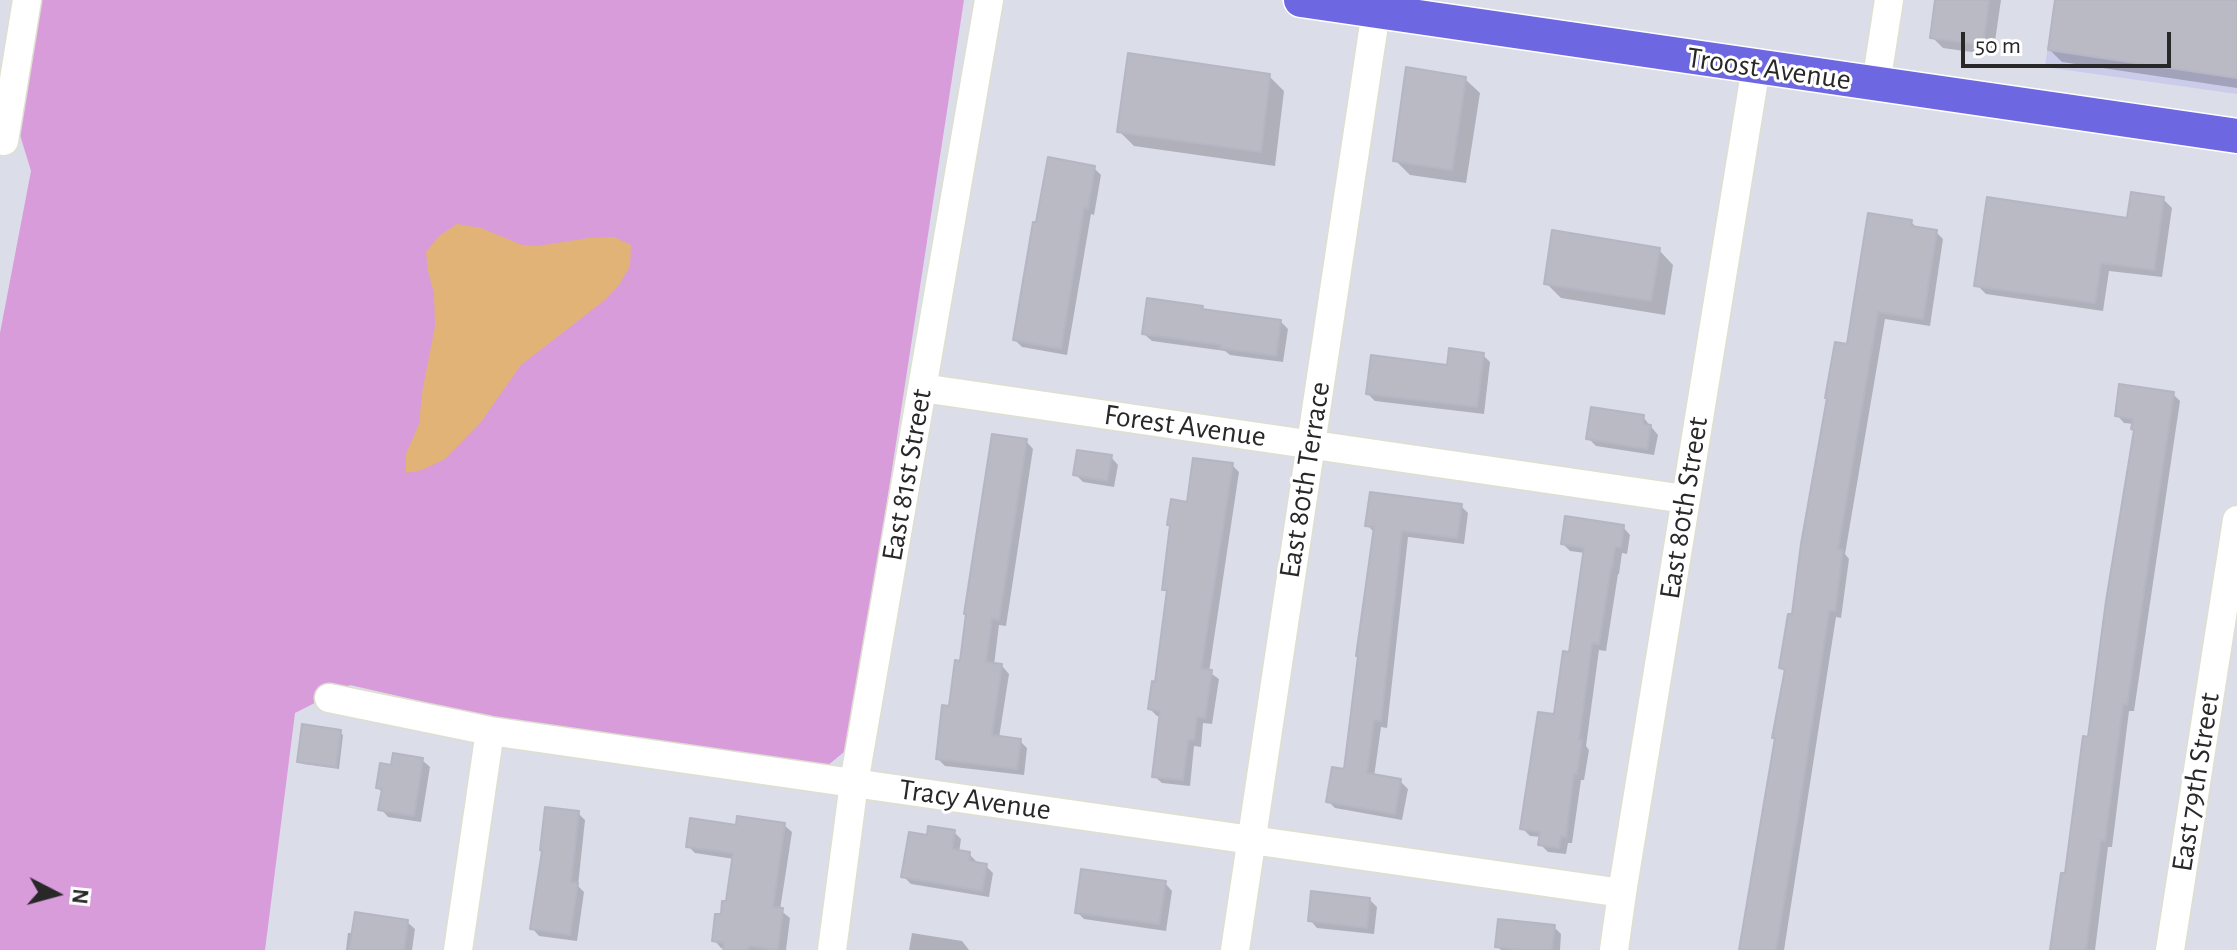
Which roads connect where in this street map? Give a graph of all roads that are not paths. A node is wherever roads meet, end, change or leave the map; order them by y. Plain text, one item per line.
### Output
1 (27, 0) edge
2 (989, 0) edge
3 (1301, 0) edge
4 (1889, 0) edge
5 (1376, 11) junction
6 (1756, 67) junction
7 (1876, 84) junction
8 (2237, 136) edge
9 (4, 141) dead end
10 (922, 388) junction
11 (1310, 445) junction
12 (1685, 499) junction
13 (2237, 520) edge
14 (329, 698) dead end
15 (490, 731) junction
16 (854, 783) junction
17 (1250, 840) junction
18 (1622, 893) junction
19 (458, 950) edge
20 (832, 950) edge
21 (1235, 950) edge
22 (1614, 950) edge
23 (2170, 950) edge

1 - 9 street
2 - 10 street, East 81st Street
3 - 5 main road, Troost Avenue
4 - 7 street
5 - 6 main road, Troost Avenue
5 - 11 street, East 80th Terrace
6 - 7 main road, Troost Avenue
6 - 12 street, East 80th Street
7 - 8 main road, Troost Avenue
10 - 11 street, Forest Avenue
10 - 16 street, East 81st Street
11 - 12 street, Forest Avenue
11 - 17 street, East 80th Terrace
12 - 18 street, East 80th Street
13 - 23 street, East 79th Street
14 - 15 street, Tracy Avenue
15 - 16 street, Tracy Avenue
15 - 19 street
16 - 17 street, Tracy Avenue
16 - 20 street, East 81st Street
17 - 18 street, Tracy Avenue
17 - 21 street, East 80th Terrace
18 - 22 street, East 80th Street

